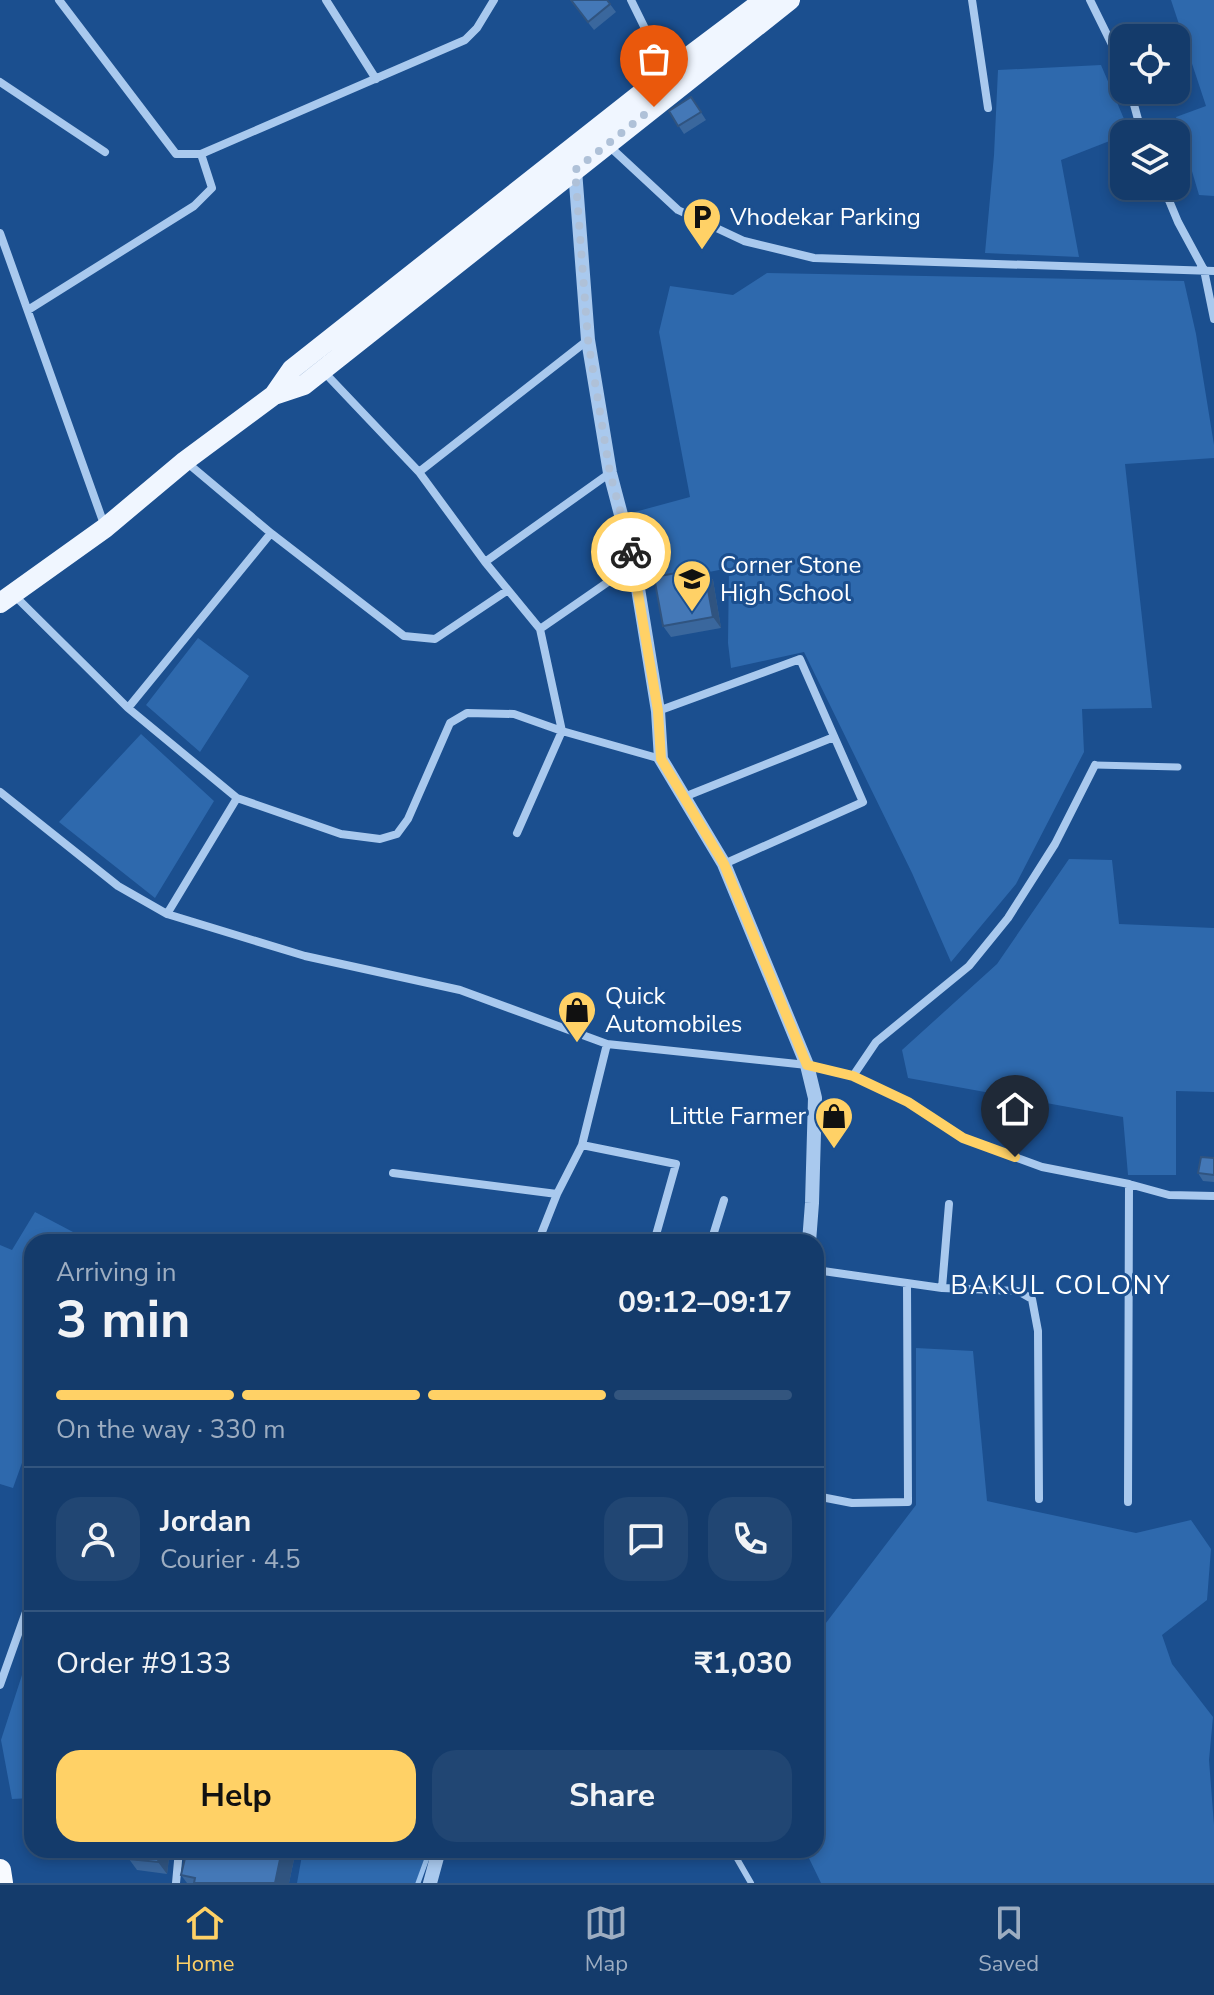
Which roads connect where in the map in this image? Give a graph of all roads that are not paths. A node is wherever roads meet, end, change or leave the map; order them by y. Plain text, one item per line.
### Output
1 (59, 0) edge
2 (326, 0) edge
3 (494, 0) edge
4 (631, 0) edge
5 (764, 0) edge
6 (790, 0) edge
7 (972, 0) edge
8 (1090, 0) edge
9 (1110, 41) edge
10 (376, 79) junction
11 (673, 81) junction
12 (0, 82) edge
13 (988, 108) dead end
14 (606, 145) junction
15 (105, 152) dead end
16 (201, 154) junction
17 (571, 162) junction
18 (1169, 200) edge
19 (0, 233) edge
20 (1209, 271) edge
21 (28, 310) junction
22 (1214, 319) edge
23 (588, 340) junction
24 (323, 371) junction
25 (274, 395) junction
26 (185, 461) junction
27 (419, 472) junction
28 (610, 473) junction
29 (105, 528) junction
30 (271, 533) junction
31 (485, 562) junction
32 (634, 564) junction
33 (508, 590) junction
34 (6, 598) edge
35 (540, 629) junction
36 (128, 708) junction
37 (658, 711) junction
38 (562, 731) junction
39 (834, 737) junction
40 (661, 759) junction
41 (1095, 765) joint
42 (1178, 767) dead end
43 (0, 792) edge
44 (684, 797) junction
45 (237, 798) junction
46 (517, 833) dead end
47 (724, 864) junction
48 (167, 914) junction
49 (607, 1044) junction
50 (807, 1065) junction
51 (853, 1076) junction
52 (582, 1145) junction
53 (393, 1173) dead end
54 (1129, 1184) junction
55 (557, 1194) junction
56 (1214, 1196) edge
57 (724, 1200) dead end
58 (949, 1204) dead end
59 (541, 1234) edge
60 (656, 1234) edge
61 (713, 1234) edge
62 (810, 1234) edge
63 (824, 1271) edge
64 (907, 1283) junction
65 (942, 1288) junction
66 (824, 1498) edge
67 (1039, 1499) dead end
68 (1128, 1502) dead end
69 (24, 1620) edge
70 (0, 1685) edge
71 (178, 1858) edge
72 (437, 1858) edge
73 (737, 1858) edge
74 (0, 1870) edge
75 (2, 1883) edge
76 (176, 1883) edge
77 (430, 1883) edge
78 (751, 1883) edge

1 - 16 street
2 - 10 street
3 - 10 street
4 - 11 street
5 - 11 main road
6 - 11 main road
7 - 13 street
8 - 9 street
10 - 16 street
11 - 14 main road
11 - 17 main road
12 - 15 street
14 - 17 main road
14 - 20 street
16 - 21 street
17 - 23 street
17 - 24 main road
17 - 25 main road
18 - 20 street
19 - 21 street
20 - 22 street
21 - 29 street
23 - 27 street
23 - 28 street
24 - 25 main road
24 - 27 street
25 - 26 main road
26 - 29 main road
26 - 30 street
27 - 31 street
28 - 31 street
28 - 32 street
29 - 34 main road
30 - 33 street
30 - 36 street
31 - 33 street
32 - 35 street
32 - 37 street
33 - 35 street
34 - 36 street
35 - 38 street
36 - 45 street
37 - 39 street
37 - 40 street
38 - 40 street
38 - 45 street
38 - 46 street
39 - 44 street
39 - 47 street
40 - 44 street
41 - 42 street
41 - 51 street
43 - 48 street
44 - 47 street
45 - 48 street
47 - 50 street
48 - 49 street
49 - 50 street
49 - 52 street
50 - 51 street
50 - 62 street
51 - 54 street
52 - 55 street
52 - 60 street
53 - 55 street
54 - 56 street
54 - 68 street
55 - 59 street
57 - 61 street
58 - 65 street
63 - 64 street
64 - 65 street
64 - 66 street
65 - 67 street
69 - 70 street
71 - 76 street
72 - 77 street
73 - 78 lane
74 - 75 highway

